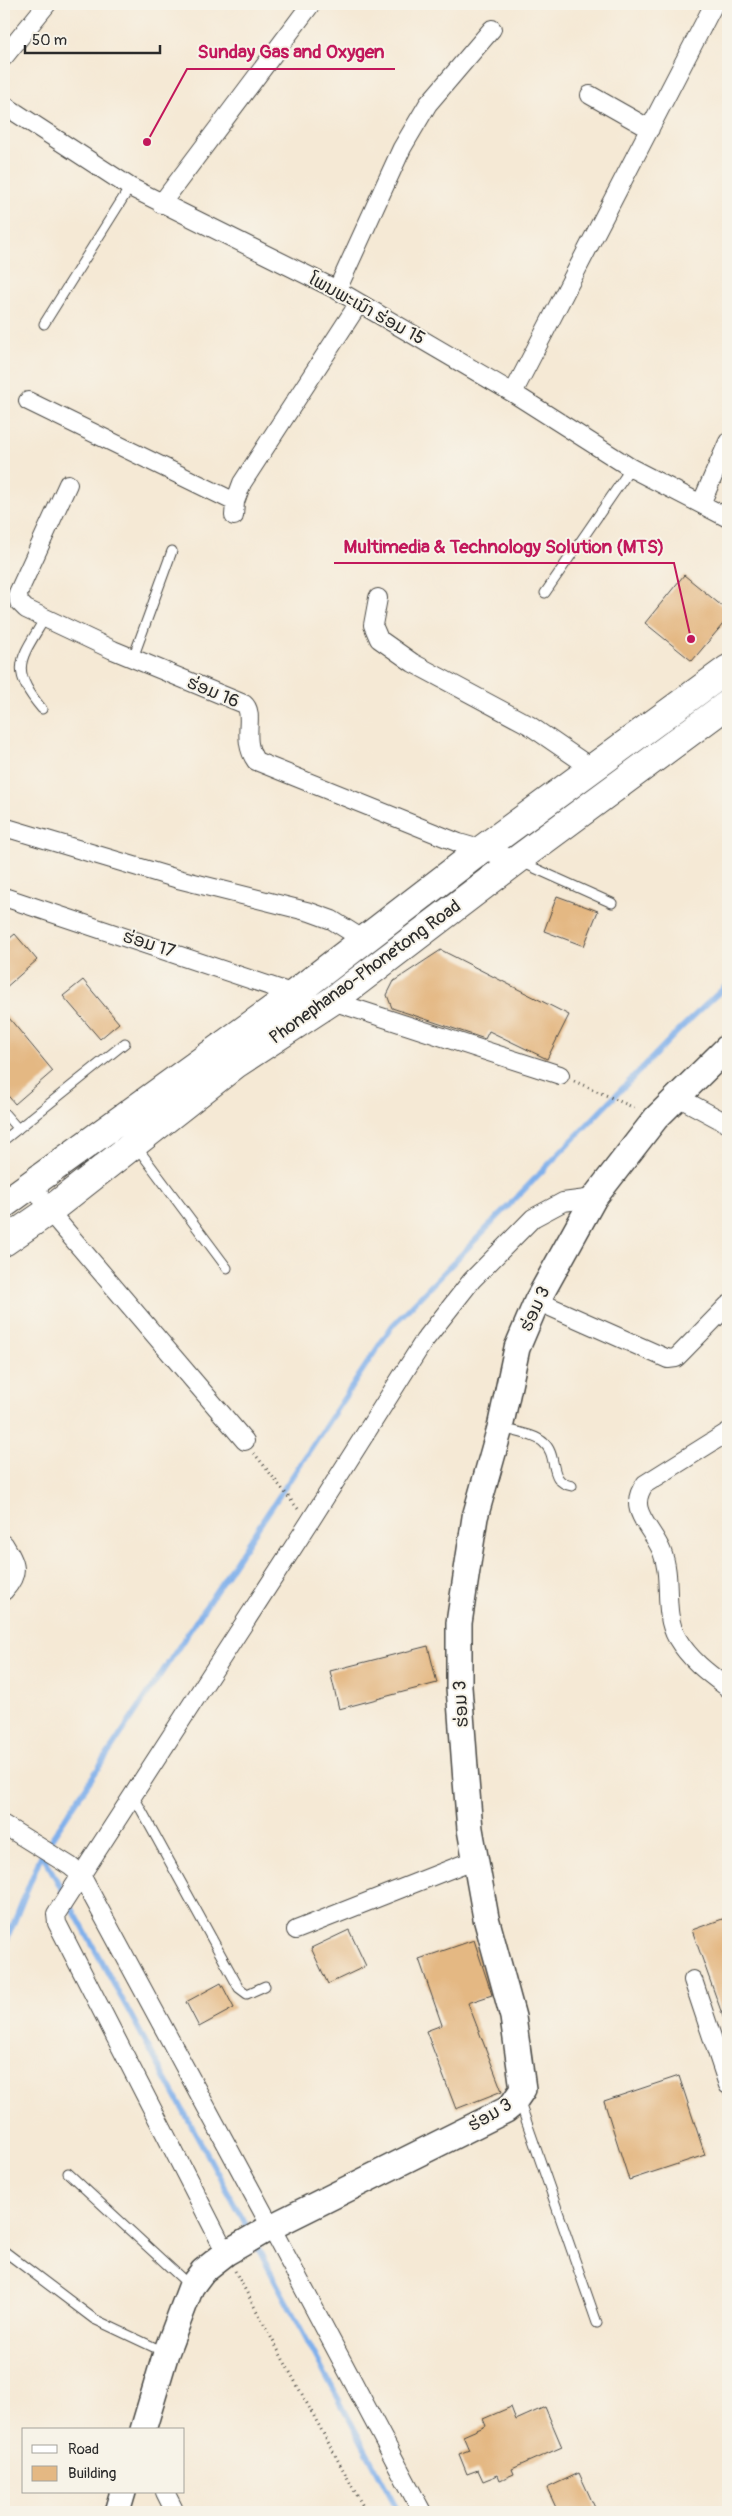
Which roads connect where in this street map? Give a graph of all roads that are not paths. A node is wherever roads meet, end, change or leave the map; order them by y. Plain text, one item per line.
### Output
1 (47, 4) edge
2 (310, 4) edge
3 (714, 4) edge
4 (492, 30) dead end
5 (4, 56) edge
6 (590, 95) dead end
7 (4, 104) edge
8 (650, 129) junction
9 (130, 187) junction
10 (160, 204) junction
11 (336, 290) junction
12 (359, 303) junction
13 (44, 324) dead end
14 (513, 393) junction
15 (28, 401) dead end
16 (728, 442) edge
17 (631, 468) junction
18 (68, 484) dead end
19 (701, 504) junction
20 (728, 518) edge
21 (172, 551) dead end
22 (545, 593) dead end
23 (378, 598) dead end
24 (12, 599) edge
25 (45, 618) junction
26 (133, 658) junction
27 (728, 669) edge
28 (728, 704) edge
29 (42, 709) dead end
30 (593, 769) junction
31 (4, 827) edge
32 (481, 850) junction
33 (517, 860) junction
34 (4, 897) edge
35 (612, 903) dead end
36 (364, 940) junction
37 (294, 994) junction
38 (332, 1001) junction
39 (125, 1043) dead end
40 (728, 1047) edge
41 (230, 1054) junction
42 (560, 1075) road end
43 (676, 1096) junction
44 (4, 1112) edge
45 (728, 1124) edge
46 (18, 1129) junction
47 (4, 1140) edge
48 (135, 1144) junction
49 (33, 1184) junction
50 (594, 1198) junction
51 (4, 1204) edge
52 (50, 1211) junction
53 (4, 1242) edge
54 (227, 1268) dead end
55 (537, 1300) junction
56 (728, 1305) edge
57 (500, 1428) junction
58 (728, 1432) edge
59 (245, 1441) road end
60 (572, 1486) dead end
61 (4, 1544) edge
62 (4, 1591) edge
63 (728, 1688) edge
64 (133, 1795) junction
65 (4, 1825) edge
66 (476, 1859) junction
67 (74, 1876) junction
68 (296, 1930) dead end
69 (693, 1980) dead end
70 (264, 1986) dead end
71 (728, 2085) edge
72 (518, 2098) junction
73 (68, 2173) dead end
74 (268, 2229) junction
75 (4, 2251) edge
76 (228, 2252) junction
77 (190, 2287) junction
78 (597, 2323) dead end
79 (166, 2353) junction
80 (144, 2428) edge
81 (122, 2494) edge
82 (166, 2494) edge
83 (116, 2512) edge
84 (175, 2512) edge
85 (422, 2512) edge

1 - 5 street
2 - 10 street
3 - 8 street
4 - 11 street
6 - 8 street
7 - 9 street, ໂພນພະເນົາ ຮ່ອມ 15
8 - 14 street
9 - 10 street, ໂພນພະເນົາ ຮ່ອມ 15
9 - 13 lane
10 - 11 street, ໂພນພະເນົາ ຮ່ອມ 15
11 - 12 street, ໂພນພະເນົາ ຮ່ອມ 15
12 - 14 street, ໂພນພະເນົາ ຮ່ອມ 15
12 - 15 street
14 - 17 street, ໂພນພະເນົາ ຮ່ອມ 15
16 - 19 street
17 - 19 street, ໂພນພະເນົາ ຮ່ອມ 15
17 - 22 lane
18 - 24 street, ຮ່ອມ 16
19 - 20 street, ໂພນພະເນົາ ຮ່ອມ 15
21 - 26 lane
23 - 30 street
24 - 25 street, ຮ່ອມ 16
25 - 26 street, ຮ່ອມ 16
25 - 29 lane
26 - 32 street, ຮ່ອມ 16
27 - 30 main road, Phonephanao-Phonetong Road
28 - 33 main road, Phonephanao-Phonetong Road
30 - 32 main road, Phonephanao-Phonetong Road
31 - 36 street
32 - 33 street, ຮ່ອມ 16
32 - 36 main road, Phonephanao-Phonetong Road
33 - 35 lane
33 - 38 main road, Phonephanao-Phonetong Road
34 - 37 street, ຮ່ອມ 17
36 - 37 main road, Phonephanao-Phonetong Road
37 - 41 main road, Phonephanao-Phonetong Road
38 - 41 main road, Phonephanao-Phonetong Road
38 - 42 street
39 - 46 lane
40 - 43 street, ຮ່ອມ 3
41 - 48 main road, Phonephanao-Phonetong Road
41 - 49 main road, Phonephanao-Phonetong Road
43 - 45 street
43 - 50 street, ຮ່ອມ 3
44 - 46 lane
46 - 47 lane
48 - 52 main road, Phonephanao-Phonetong Road
48 - 54 lane
49 - 51 main road, Phonephanao-Phonetong Road
49 - 52 street
50 - 55 street, ຮ່ອມ 3
50 - 64 street
52 - 53 main road, Phonephanao-Phonetong Road
52 - 59 street
55 - 56 street
55 - 57 street, ຮ່ອມ 3
57 - 60 lane
57 - 66 street, ຮ່ອມ 3
58 - 63 street
61 - 62 street
64 - 67 street
64 - 70 lane
65 - 67 street
66 - 68 street
66 - 72 street, ຮ່ອມ 3
67 - 74 street
67 - 76 street
69 - 71 street
72 - 74 street, ຮ່ອມ 3
72 - 78 lane
73 - 77 lane
74 - 76 street, ຮ່ອມ 3
74 - 85 street
75 - 79 lane
76 - 77 street, ຮ່ອມ 3
77 - 79 street
79 - 80 street
81 - 83 street
82 - 84 street

